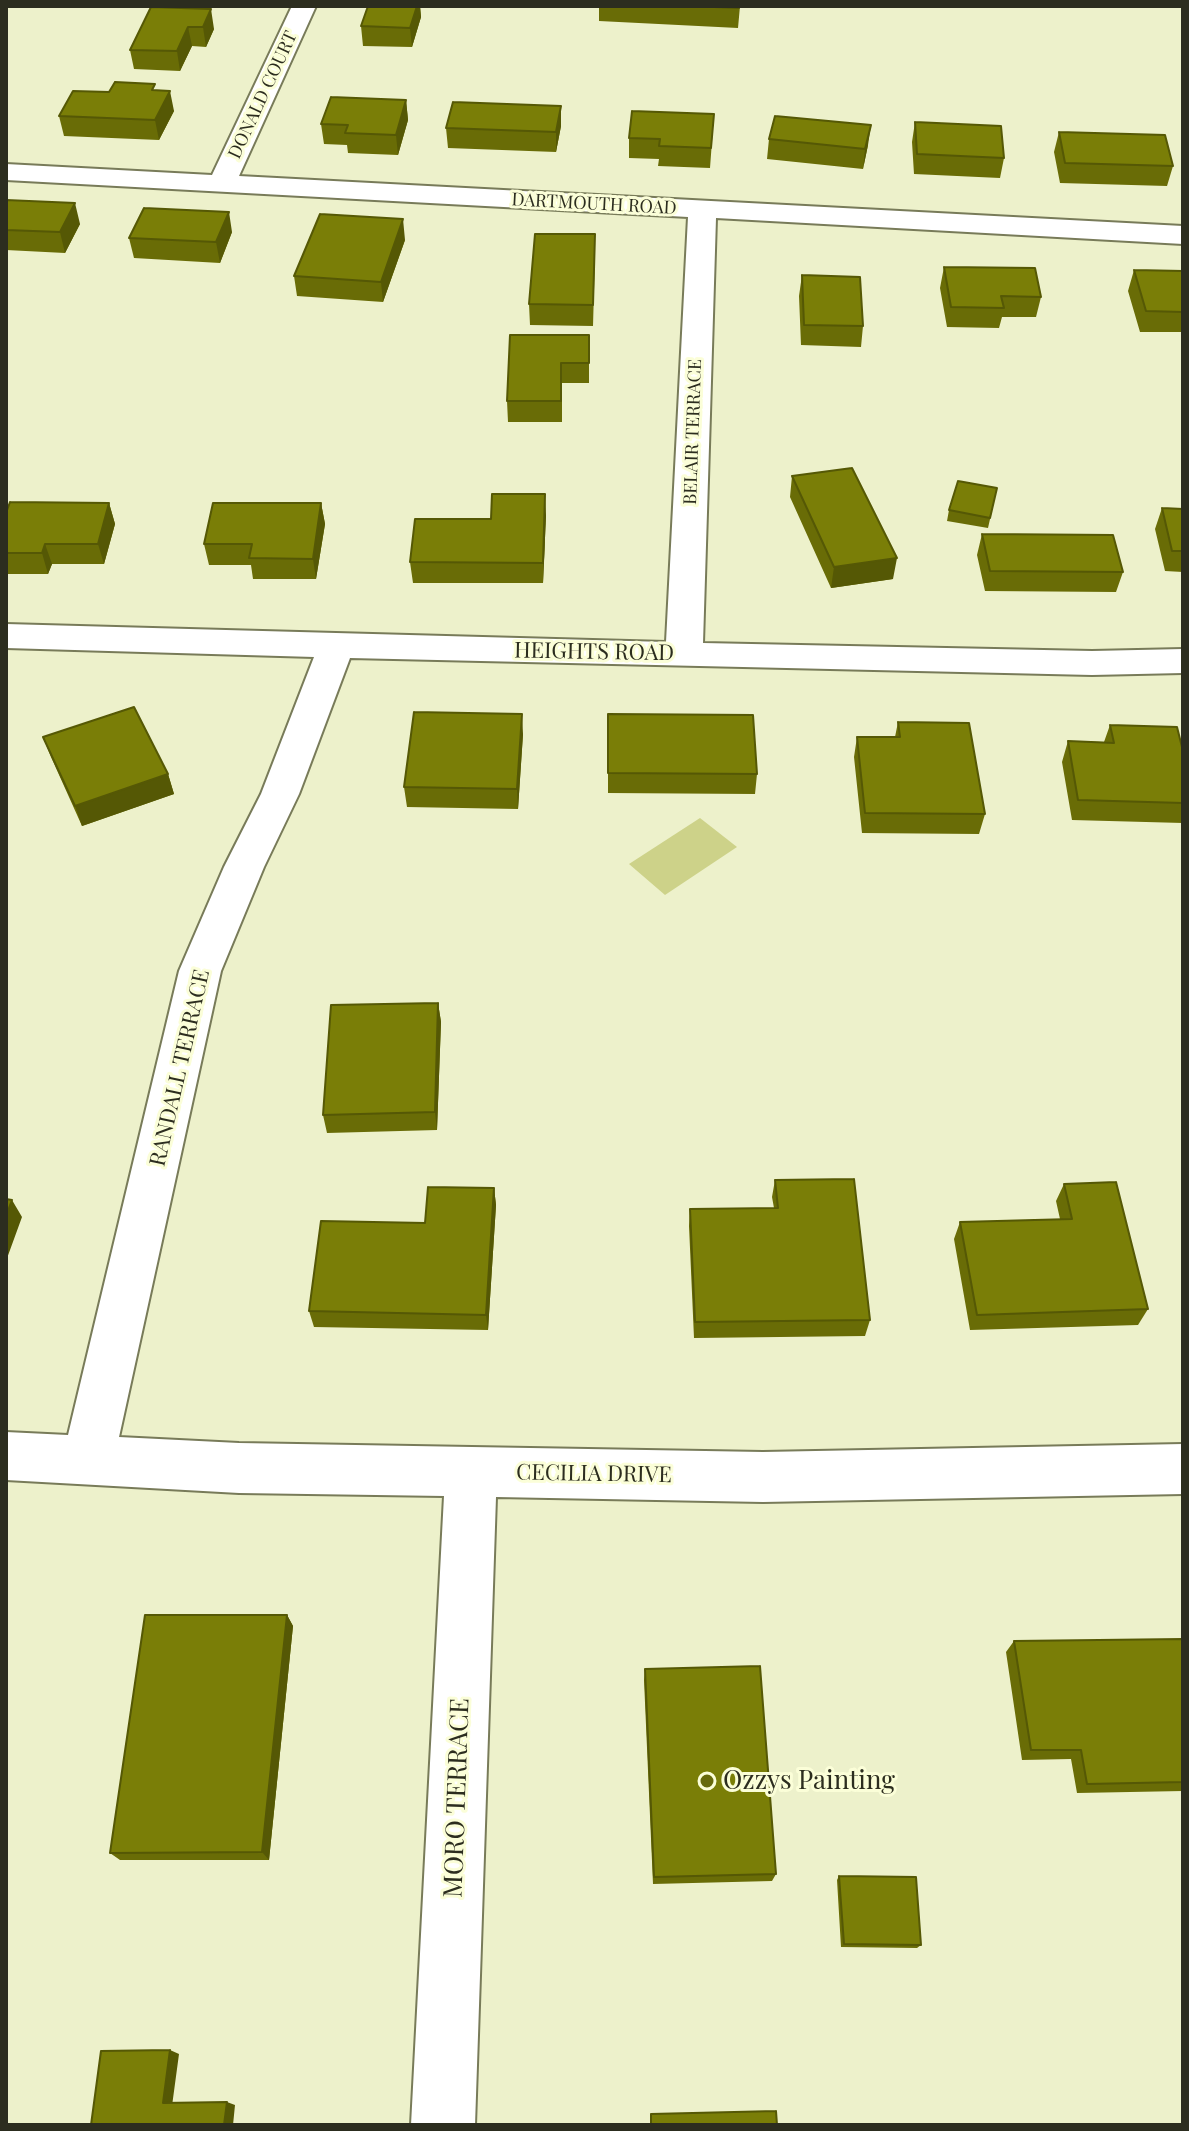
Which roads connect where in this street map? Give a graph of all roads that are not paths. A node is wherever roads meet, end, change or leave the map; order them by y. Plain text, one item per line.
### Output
1 (304, 6) edge
2 (6, 172) edge
3 (221, 185) junction
4 (702, 210) junction
5 (1183, 235) edge
6 (6, 636) edge
7 (336, 646) junction
8 (684, 655) junction
9 (1183, 661) edge
10 (6, 1456) edge
11 (88, 1460) junction
12 (1183, 1469) edge
13 (471, 1471) junction
14 (443, 2125) edge

1 - 3 street, DONALD COURT
2 - 3 street, DARTMOUTH ROAD
3 - 4 street, DARTMOUTH ROAD
4 - 5 street, DARTMOUTH ROAD
4 - 8 street, BELAIR TERRACE
6 - 7 street, HEIGHTS ROAD
7 - 8 street, HEIGHTS ROAD
7 - 11 street, RANDALL TERRACE
8 - 9 street, HEIGHTS ROAD
10 - 11 street, CECILIA DRIVE
11 - 13 street, CECILIA DRIVE
12 - 13 street, CECILIA DRIVE
13 - 14 street, MORO TERRACE

